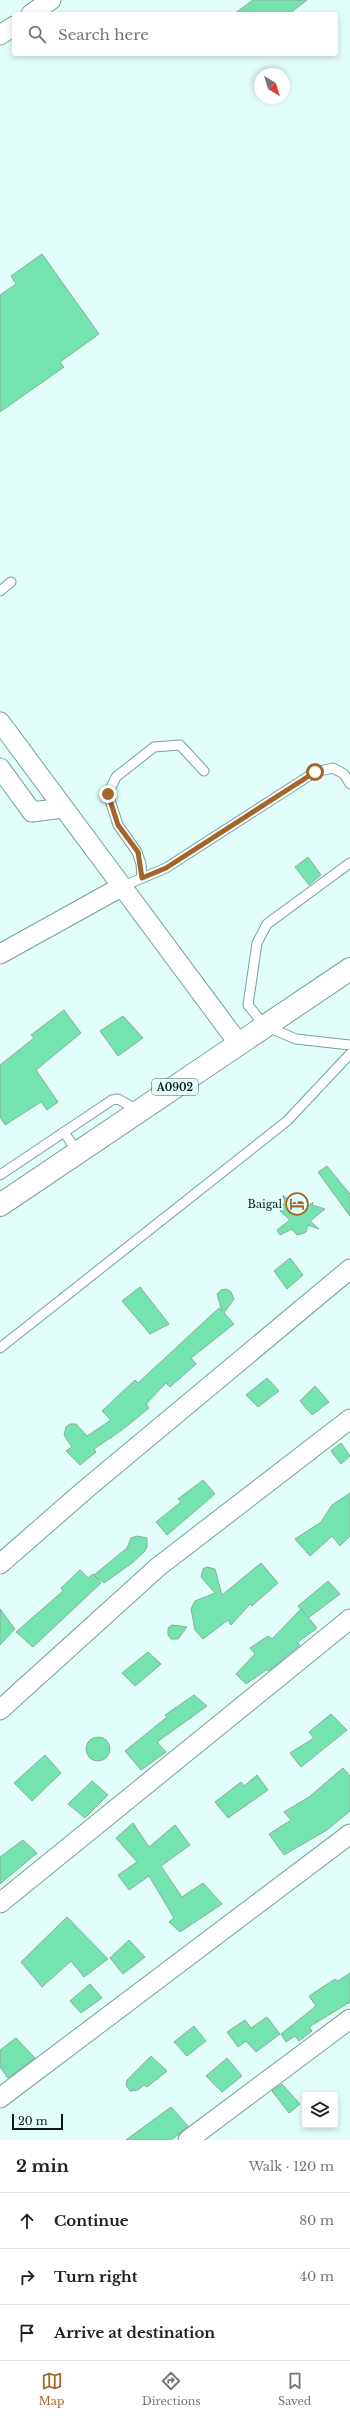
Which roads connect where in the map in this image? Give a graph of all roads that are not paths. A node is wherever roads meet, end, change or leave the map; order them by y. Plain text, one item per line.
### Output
1 (51, 0) edge
2 (34, 12) edge
3 (12, 27) edge
4 (0, 35) edge
5 (11, 582) dead end
6 (0, 591) edge
7 (0, 722) edge
8 (0, 768) edge
9 (204, 771) dead end
10 (350, 784) edge
11 (63, 808) junction
12 (350, 863) edge
13 (142, 878) junction
14 (121, 887) junction
15 (0, 954) edge
16 (350, 969) edge
17 (265, 1026) junction
18 (239, 1044) junction
19 (350, 1045) edge
20 (350, 1054) edge
21 (139, 1112) junction
22 (64, 1132) junction
23 (78, 1153) junction
24 (0, 1175) edge
25 (0, 1205) edge
26 (350, 1270) edge
27 (0, 1348) edge
28 (350, 1419) edge
29 (0, 1564) edge
30 (350, 1619) edge
31 (0, 1710) edge
32 (350, 1834) edge
33 (0, 1904) edge
34 (350, 2019) edge
35 (0, 2098) edge
36 (188, 2140) edge

1 - 2 street
3 - 4 street
5 - 6 lane
7 - 11 street
8 - 11 street
9 - 13 lane
10 - 13 lane
11 - 14 street
12 - 17 lane
13 - 14 lane
14 - 15 street
14 - 18 street
16 - 17 highway, A0902
17 - 18 highway, A0902
17 - 19 lane
18 - 21 highway, A0902
20 - 27 lane
21 - 22 lane
21 - 23 highway, A0902
22 - 23 lane
22 - 24 lane
23 - 25 highway, A0902
26 - 29 street
28 - 31 street
30 - 33 street
32 - 35 street
34 - 36 street

